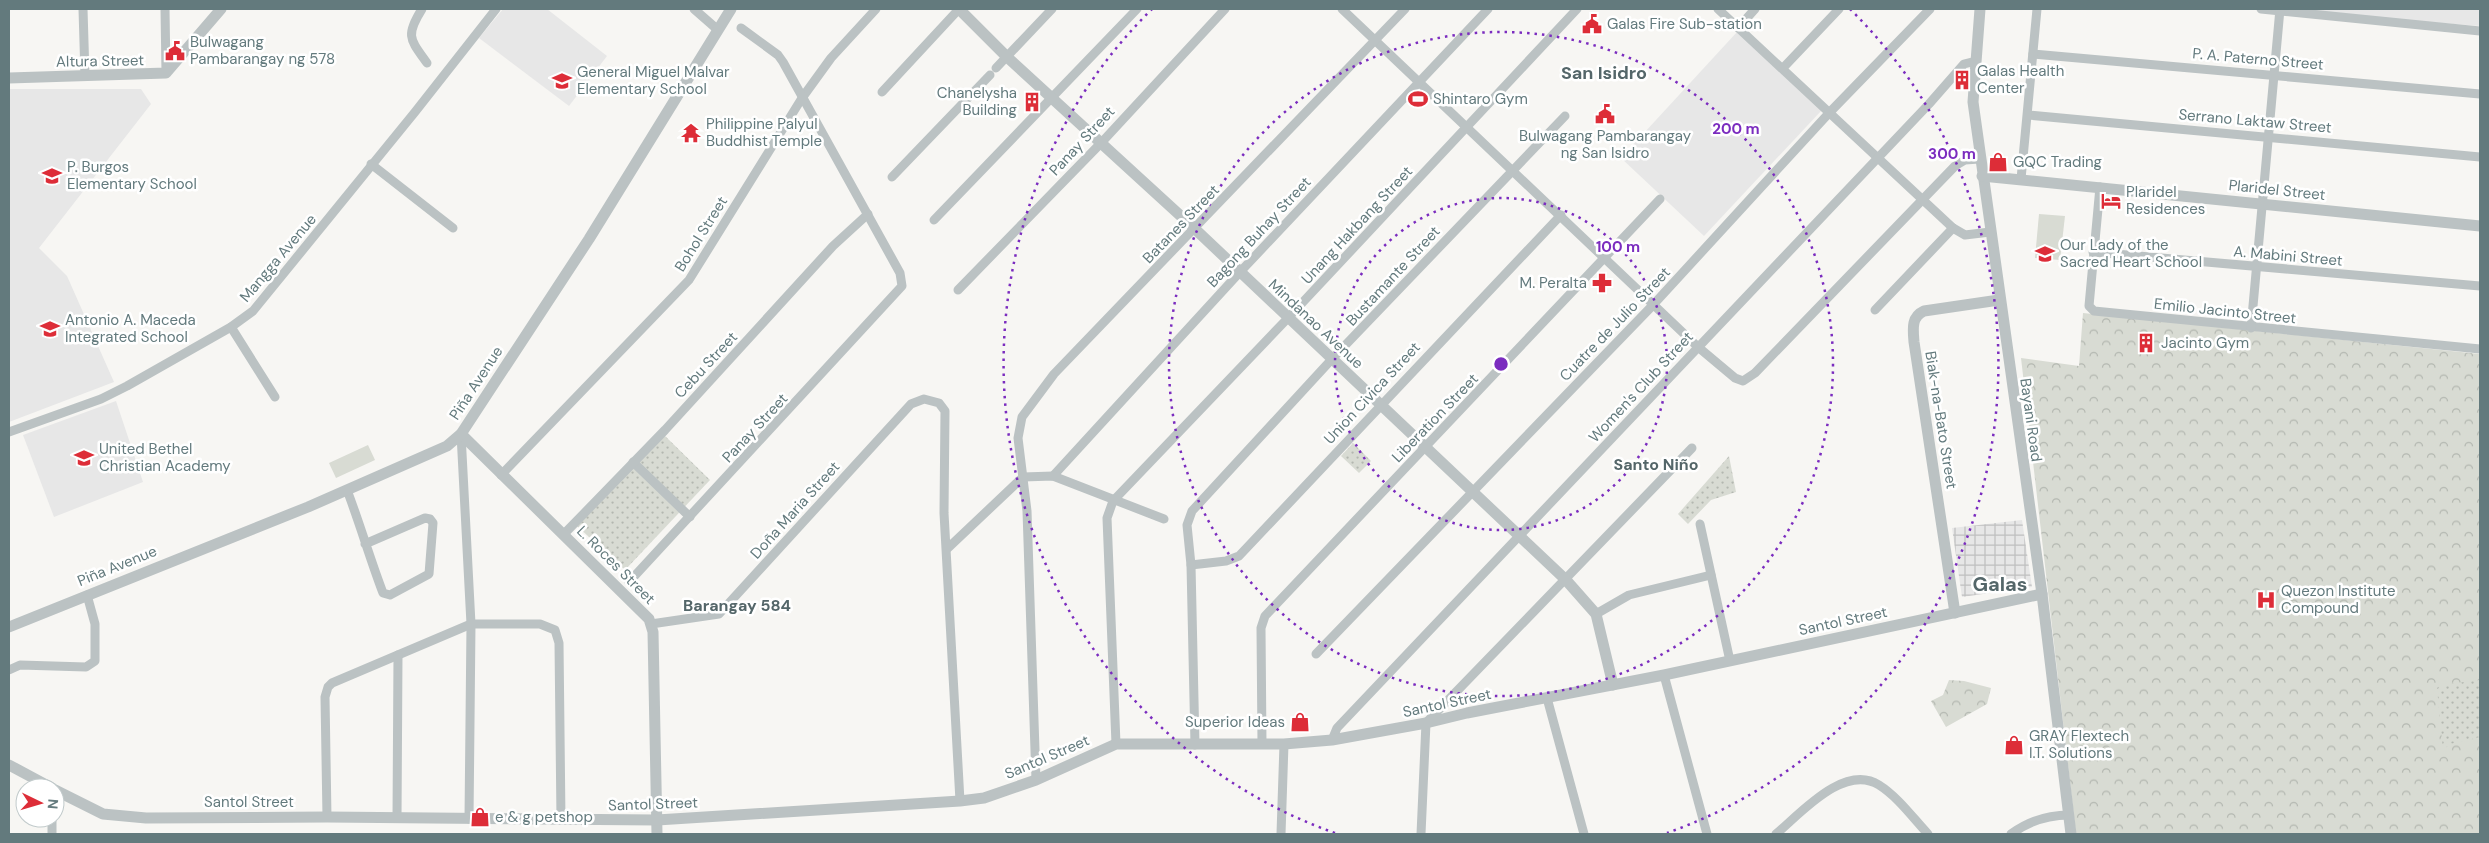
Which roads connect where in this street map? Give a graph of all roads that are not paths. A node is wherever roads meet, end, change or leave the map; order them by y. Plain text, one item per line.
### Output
1 (82, 9) edge
2 (165, 9) edge
3 (221, 9) edge
4 (422, 9) edge
5 (496, 9) edge
6 (694, 9) edge
7 (731, 9) edge
8 (876, 9) edge
9 (959, 9) edge
10 (1052, 9) edge
11 (1137, 9) edge
12 (1225, 9) edge
13 (1342, 9) edge
14 (1406, 9) edge
15 (1488, 9) edge
16 (1577, 9) edge
17 (1718, 9) edge
18 (1755, 9) edge
19 (1840, 9) edge
20 (1930, 9) edge
21 (1980, 9) edge
22 (2037, 9) edge
23 (2262, 9) edge
24 (2280, 10) edge
25 (741, 28) dead end
26 (1738, 28) junction
27 (718, 30) junction
28 (2480, 31) edge
29 (1376, 41) junction
30 (2033, 54) junction
31 (1007, 57) junction
32 (1976, 61) junction
33 (428, 63) dead end
34 (996, 68) dead end
35 (1783, 68) junction
36 (166, 73) junction
37 (2274, 74) junction
38 (990, 75) dead end
39 (85, 76) junction
40 (9, 78) edge
41 (1420, 82) junction
42 (882, 92) dead end
43 (2480, 94) edge
44 (1052, 97) junction
45 (802, 98) junction
46 (1830, 112) junction
47 (2028, 115) junction
48 (1565, 116) dead end
49 (1468, 127) junction
50 (2268, 136) junction
51 (1102, 142) junction
52 (2480, 157) edge
53 (1878, 158) junction
54 (1979, 159) junction
55 (371, 164) junction
56 (1512, 169) junction
57 (1982, 176) junction
58 (892, 177) dead end
59 (2021, 179) junction
60 (2100, 187) junction
61 (1660, 199) dead end
62 (1922, 200) junction
63 (2262, 204) junction
64 (868, 214) junction
65 (1561, 215) junction
66 (934, 220) dead end
67 (2480, 226) edge
68 (453, 228) dead end
69 (1953, 228) junction
70 (1195, 229) junction
71 (1990, 232) junction
72 (2093, 252) junction
73 (1606, 258) junction
74 (2258, 268) junction
75 (1240, 272) junction
76 (2480, 286) edge
77 (958, 290) dead end
78 (1999, 300) junction
79 (1653, 305) junction
80 (1875, 310) dead end
81 (1288, 318) junction
82 (231, 327) junction
83 (2251, 328) junction
84 (1698, 347) junction
85 (2480, 349) edge
86 (1332, 360) junction
87 (275, 398) dead end
88 (1380, 405) junction
89 (9, 432) edge
90 (461, 434) junction
91 (1426, 448) junction
92 (1692, 448) dead end
93 (633, 462) junction
94 (501, 475) junction
95 (1052, 476) junction
96 (1023, 477) junction
97 (347, 490) junction
98 (1474, 491) junction
99 (1113, 501) junction
100 (690, 517) junction
101 (1164, 519) dead end
102 (1700, 524) dead end
103 (564, 534) junction
104 (1520, 537) junction
105 (365, 544) junction
106 (948, 548) junction
107 (1191, 565) junction
108 (1711, 575) junction
109 (1566, 580) junction
110 (629, 582) dead end
111 (2042, 594) junction
112 (87, 595) junction
113 (1955, 613) junction
114 (1596, 614) junction
115 (471, 624) junction
116 (651, 624) junction
117 (9, 627) edge
118 (1316, 654) dead end
119 (398, 655) junction
120 (1730, 661) junction
121 (9, 670) edge
122 (1664, 676) junction
123 (1614, 684) junction
124 (1547, 698) junction
125 (1426, 723) junction
126 (1332, 740) junction
127 (1116, 744) junction
128 (1262, 744) junction
129 (1284, 744) junction
130 (1195, 745) junction
131 (9, 765) edge
132 (33, 778) edge
133 (1036, 780) junction
134 (65, 795) edge
135 (960, 801) junction
136 (2069, 815) junction
137 (327, 817) junction
138 (397, 818) junction
139 (469, 819) junction
140 (561, 820) junction
141 (657, 820) junction
142 (657, 834) edge
143 (1281, 834) edge
144 (1421, 834) edge
145 (1584, 834) edge
146 (1707, 834) edge
147 (1776, 834) edge
148 (1928, 834) edge
149 (2011, 834) edge
150 (2072, 834) edge

1 - 39 street
2 - 36 street
3 - 36 street
4 - 33 street
5 - 55 street, Mangga Avenue
6 - 27 street
7 - 27 street, Piña Avenue
8 - 45 street, Bohol Street
9 - 31 street, Mindanao Avenue
9 - 42 street
10 - 31 street
11 - 44 street
12 - 51 street, Panay Street
13 - 29 street
14 - 29 street, Batanes Street
15 - 41 street, Bagong Buhay Street
16 - 49 street, Unang Hakbang Street
17 - 26 street
18 - 26 street
19 - 35 street
20 - 46 street, Cuatre de Julio Street
21 - 32 street, Bayani Road
22 - 30 street
23 - 24 street
24 - 28 street
24 - 37 street
25 - 45 street
26 - 35 street
27 - 90 street, Piña Avenue
29 - 41 street
29 - 70 street, Batanes Street
30 - 37 street, P. A. Paterno Street
30 - 47 street
31 - 34 street
31 - 44 street, Mindanao Avenue
32 - 53 street, Women's Club Street
32 - 54 street, Bayani Road
35 - 46 street
36 - 39 street, Altura Street
37 - 43 street, P. A. Paterno Street
37 - 50 street
38 - 58 street
39 - 40 street, Altura Street
41 - 49 street
41 - 75 street, Bagong Buhay Street
44 - 51 street, Mindanao Avenue
44 - 66 street
45 - 64 street
45 - 94 street, Bohol Street
46 - 53 street
46 - 79 street, Cuatre de Julio Street
47 - 50 street, Serrano Laktaw Street
47 - 59 street
48 - 56 street, Bustamante Street
49 - 56 street
49 - 81 street, Unang Hakbang Street
50 - 52 street, Serrano Laktaw Street
50 - 63 street
51 - 70 street, Mindanao Avenue
51 - 77 street, Panay Street
53 - 62 street
53 - 84 street, Women's Club Street
54 - 57 street, Bayani Road
54 - 62 street
55 - 68 street
55 - 82 street, Mangga Avenue
56 - 65 street
56 - 86 street, Bustamante Street
57 - 59 street, Plaridel Street
57 - 71 street, Bayani Road
59 - 60 street, Plaridel Street
60 - 63 street, Plaridel Street
60 - 72 street, Emilio Jacinto Street
61 - 73 street, Liberation Street
62 - 69 street
62 - 84 street
63 - 67 street, Plaridel Street
63 - 74 street
64 - 93 street, Cebu Street
64 - 100 street, Panay Street
65 - 73 street
65 - 88 street, Union Civica Street
69 - 71 street
69 - 80 street
70 - 75 street, Mindanao Avenue
70 - 96 street, Batanes Street
71 - 78 street, Bayani Road
72 - 74 street, A. Mabini Street
72 - 83 street, Emilio Jacinto Street
73 - 79 street
73 - 91 street, Liberation Street
74 - 76 street, A. Mabini Street
74 - 83 street
75 - 81 street, Mindanao Avenue
75 - 95 street, Bagong Buhay Street
78 - 111 street, Bayani Road
78 - 113 street, Biak-na-Bato Street
79 - 84 street
79 - 98 street, Cuatre de Julio Street
81 - 86 street, Mindanao Avenue
81 - 99 street, Unang Hakbang Street
82 - 87 street
82 - 89 street, Mangga Avenue
83 - 85 street, Emilio Jacinto Street
84 - 104 street, Women's Club Street
86 - 88 street, Mindanao Avenue
86 - 107 street, Bustamante Street
88 - 91 street, Mindanao Avenue
88 - 107 street, Union Civica Street
90 - 94 street, L. Roces Street
90 - 97 street, Piña Avenue
90 - 115 street
91 - 98 street, Mindanao Avenue
91 - 128 street, Liberation Street
92 - 109 street
93 - 100 street
93 - 103 street, Cebu Street
94 - 103 street, L. Roces Street
95 - 96 street
95 - 99 street
96 - 106 street
96 - 133 street, Batanes Street
97 - 105 street
97 - 112 street, Piña Avenue
98 - 104 street, Mindanao Avenue
98 - 118 street, Cuatre de Julio Street
99 - 101 street
99 - 127 street
100 - 110 street, Panay Street
102 - 108 street
103 - 116 street, L. Roces Street
104 - 109 street, Mindanao Avenue
104 - 126 street, Women's Club Street
105 - 105 street
106 - 116 street, Doña Maria Street
106 - 135 street
107 - 130 street
108 - 114 street
108 - 120 street
109 - 114 street, Mindanao Avenue
109 - 125 street
111 - 113 street, Santol Street
111 - 136 street, Bayani Road
112 - 117 street, Piña Avenue
112 - 121 street
113 - 120 street, Santol Street
114 - 123 street, Mindanao Avenue
115 - 119 street
115 - 139 street
115 - 140 street
116 - 141 street, L. Roces Street
119 - 137 street
119 - 138 street
120 - 122 street, Santol Street
122 - 123 street, Santol Street
122 - 146 street
123 - 124 street, Santol Street
124 - 125 street, Santol Street
124 - 145 street
125 - 126 street, Santol Street
125 - 144 street
126 - 129 street, Santol Street
127 - 130 street, Santol Street
127 - 133 street, Santol Street
128 - 129 street, Santol Street
128 - 130 street, Santol Street
129 - 143 street
131 - 132 street, Santol Street
133 - 135 street, Santol Street
134 - 137 street, Santol Street
135 - 141 street, Santol Street
136 - 149 street
136 - 150 street, Bayani Road
137 - 138 street, Santol Street
138 - 139 street, Santol Street
139 - 140 street, Santol Street
140 - 141 street, Santol Street
141 - 142 street, L. Roces Street
147 - 148 street

